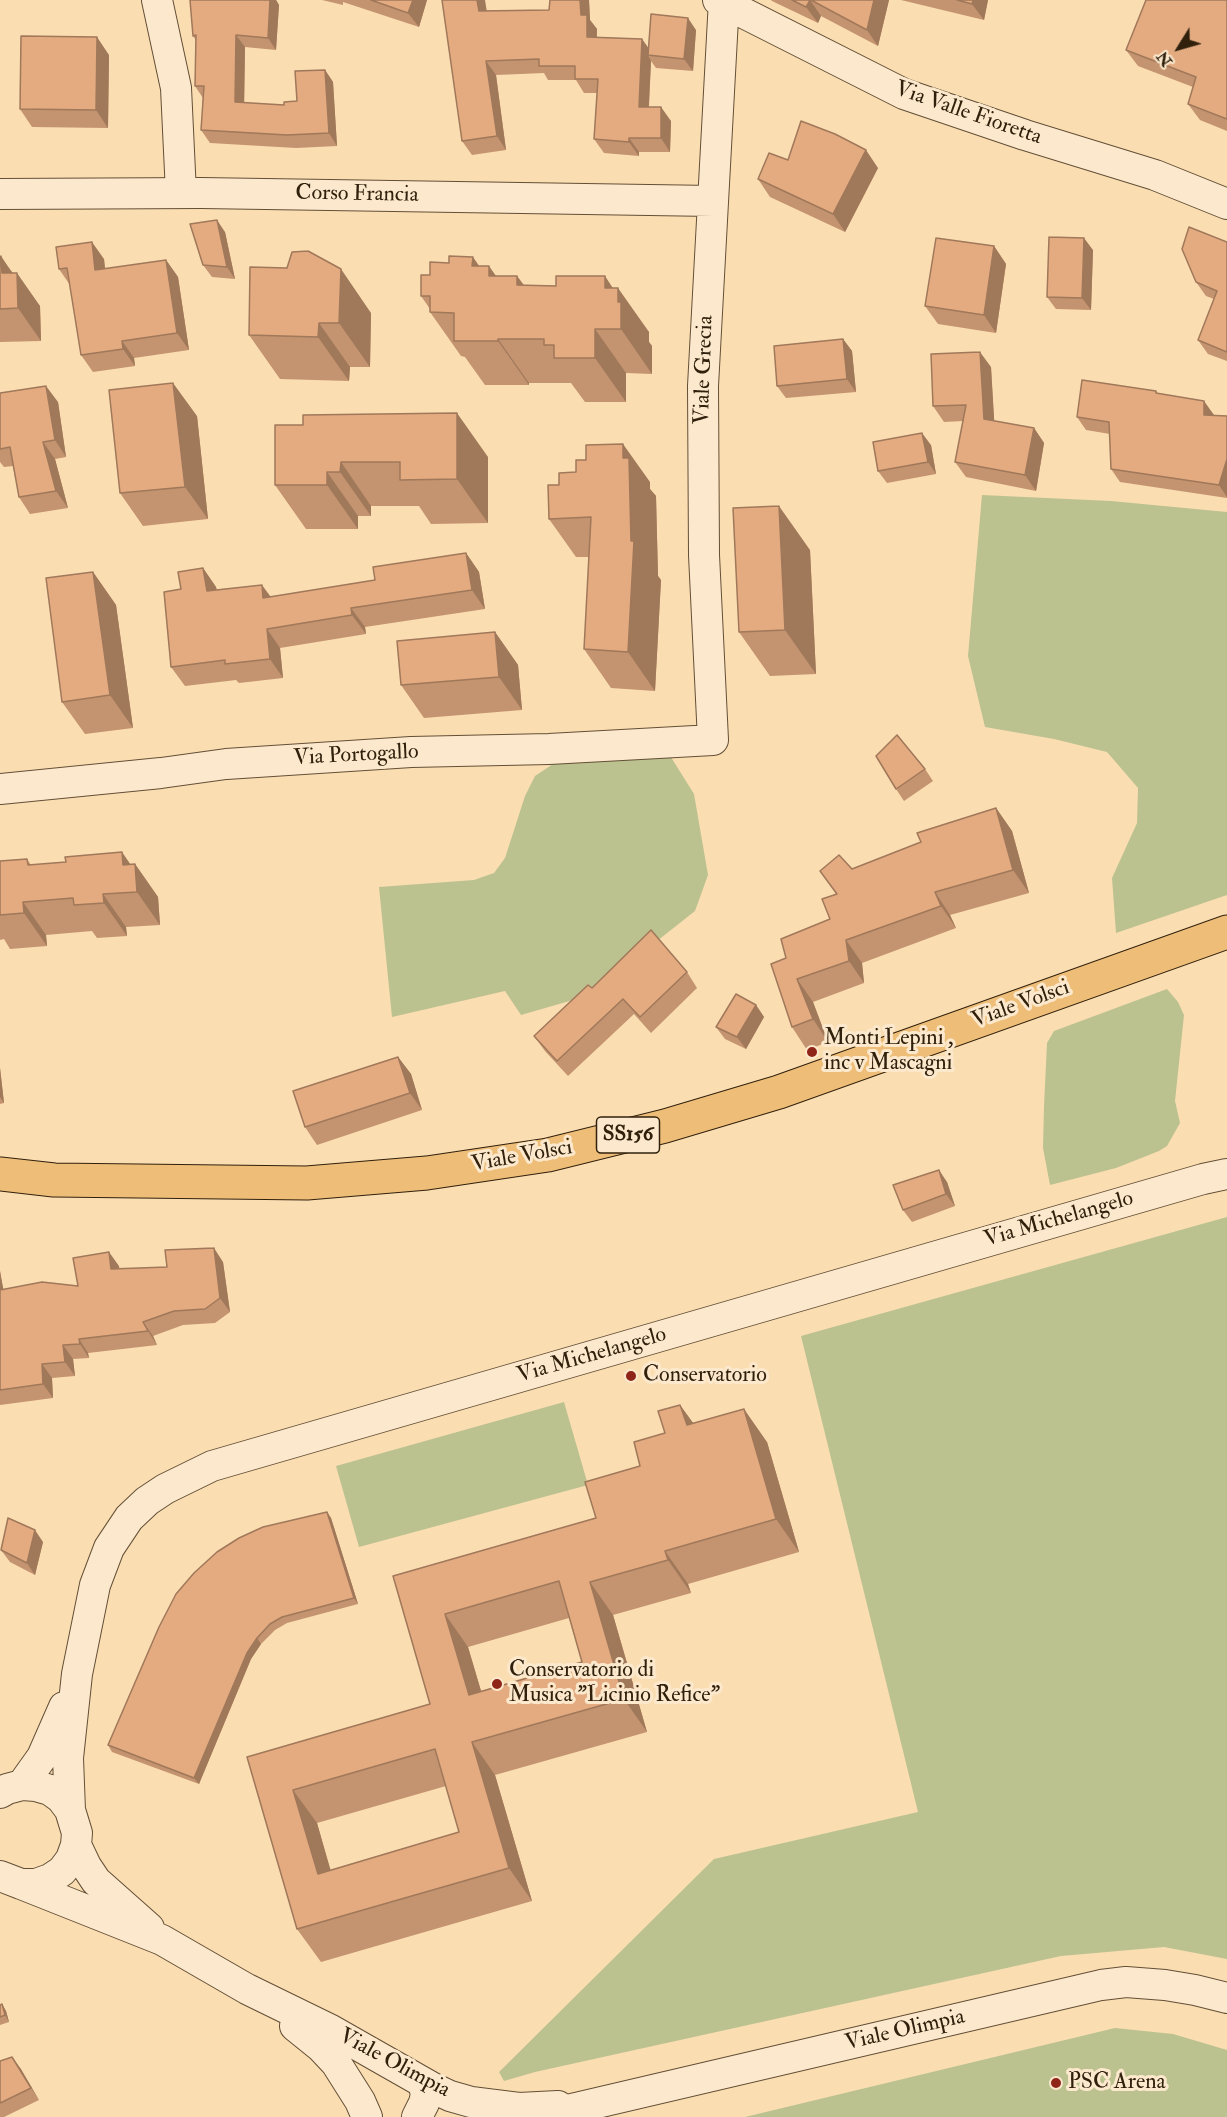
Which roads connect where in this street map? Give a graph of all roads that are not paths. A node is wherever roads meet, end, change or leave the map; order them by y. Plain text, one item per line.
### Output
1 (157, 0) edge
2 (722, 1) edge
3 (181, 193) junction
4 (0, 194) edge
5 (713, 201) junction
6 (1227, 204) edge
7 (713, 740) joint
8 (0, 789) edge
9 (1227, 932) edge
10 (0, 1174) edge
11 (1227, 1174) edge
12 (78, 1674) junction
13 (11, 1789) edge
14 (70, 1810) junction
15 (76, 1845) junction
16 (7, 1880) edge
17 (162, 1940) junction
18 (247, 1989) junction
19 (1227, 1998) edge
20 (423, 2083) junction
21 (585, 2105) junction
22 (367, 2117) edge
23 (417, 2117) edge
24 (537, 2117) edge

1 - 3 street
2 - 5 street, Viale Grecia
2 - 6 street, Via Valle Fioretta
3 - 4 street, Corso Francia
3 - 5 street, Corso Francia
5 - 7 street, Viale Grecia
7 - 8 street, Via Portogallo
9 - 10 main road, Viale Volsci / SS156
11 - 12 street, Via Michelangelo
12 - 13 street, Via Michelangelo
12 - 14 street, Via Michelangelo
13 - 14 street
14 - 15 street, Via Michelangelo
15 - 16 street
15 - 17 street, Viale Olimpia
16 - 17 street, Viale Olimpia
17 - 18 street, Viale Olimpia
18 - 20 street, Viale Olimpia
18 - 22 street, Viale Olimpia
19 - 21 street, Viale Olimpia
20 - 21 street, Viale Olimpia
20 - 23 street
21 - 24 street, Viale Olimpia

